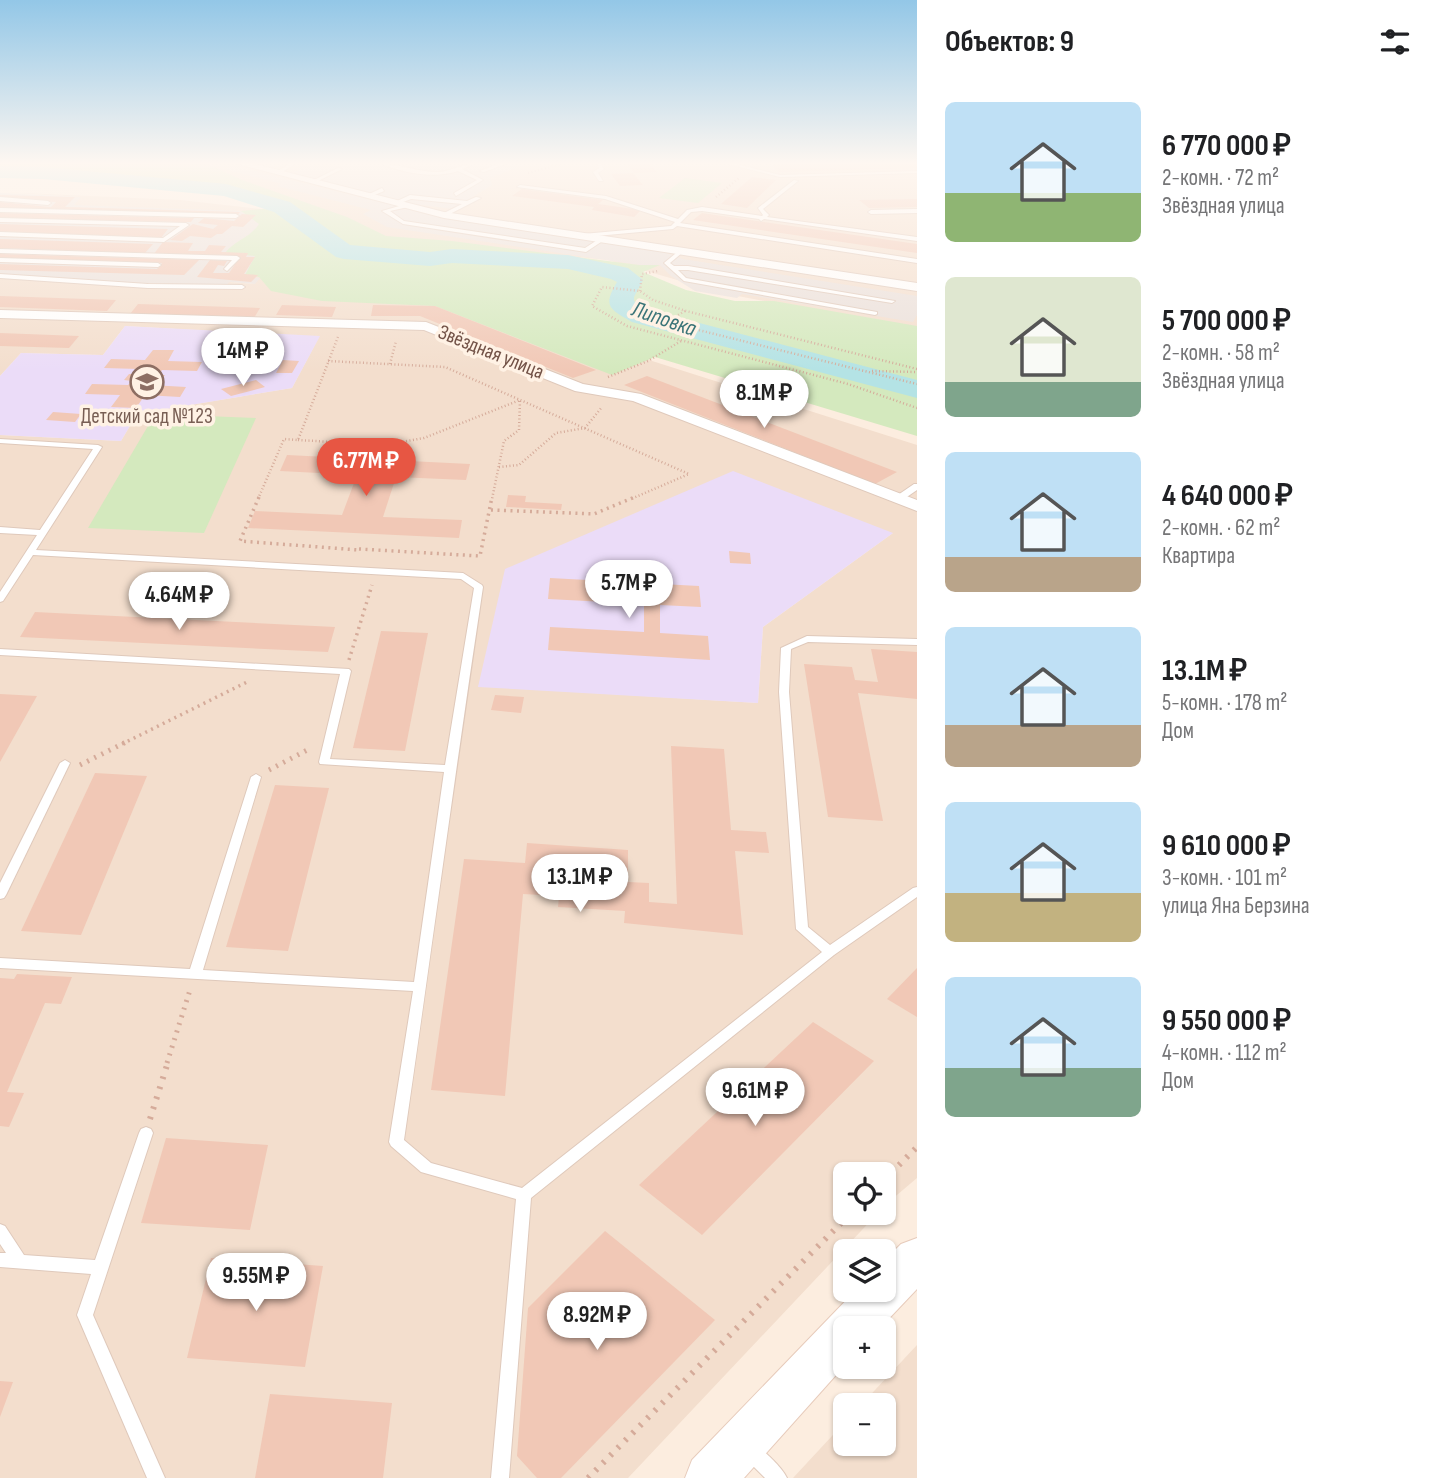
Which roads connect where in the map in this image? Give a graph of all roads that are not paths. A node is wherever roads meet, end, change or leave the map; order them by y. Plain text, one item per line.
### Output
1 (174, 233) edge
2 (475, 233) edge
3 (571, 233) edge
4 (607, 233) edge
5 (740, 233) edge
6 (870, 233) edge
7 (0, 234) edge
8 (585, 235) junction
9 (604, 238) junction
10 (917, 239) edge
11 (164, 240) junction
12 (0, 250) edge
13 (681, 251) junction
14 (148, 255) junction
15 (0, 260) edge
16 (917, 261) edge
17 (158, 265) dead end
18 (673, 268) junction
19 (228, 270) dead end
20 (810, 271) junction
21 (0, 276) edge
22 (797, 285) junction
23 (242, 286) dead end
24 (917, 287) edge
25 (892, 301) dead end
26 (875, 313) dead end
27 (0, 314) edge
28 (0, 441) edge
29 (916, 487) edge
30 (898, 499) junction
31 (917, 506) edge
32 (0, 530) edge
33 (42, 533) junction
34 (30, 552) junction
35 (0, 599) edge
36 (917, 642) edge
37 (0, 652) edge
38 (65, 763) dead end
39 (450, 769) junction
40 (256, 777) road end
41 (917, 891) edge
42 (0, 895) edge
43 (830, 952) junction
44 (0, 963) edge
45 (195, 974) junction
46 (420, 987) junction
47 (146, 1133) road end
48 (524, 1195) junction
49 (0, 1231) edge
50 (917, 1258) edge
51 (0, 1260) edge
52 (20, 1262) junction
53 (101, 1268) junction
54 (861, 1316) edge
55 (833, 1345) edge
56 (726, 1461) edge
57 (156, 1478) edge
58 (500, 1478) edge
59 (778, 1478) edge

1 - 11 lane
2 - 9 lane
3 - 8 street
4 - 8 lane
5 - 16 lane
6 - 10 lane
7 - 11 lane
8 - 9 street
9 - 13 street
11 - 14 lane
12 - 14 lane
13 - 18 lane
13 - 20 street
14 - 19 lane
15 - 17 lane
18 - 22 lane
18 - 26 lane
20 - 22 lane
20 - 24 street
21 - 23 lane
22 - 25 lane
27 - 30 street, Звёздная улица
28 - 33 lane
29 - 30 lane
30 - 31 street, Звёздная улица
32 - 33 lane
33 - 34 lane
34 - 35 lane
34 - 39 lane
36 - 43 lane
37 - 39 lane
38 - 42 lane
39 - 46 lane
40 - 45 lane
41 - 43 lane
43 - 48 lane
44 - 45 lane
45 - 46 lane
46 - 48 lane
47 - 53 lane
48 - 58 lane
49 - 52 lane
50 - 54 main road
51 - 52 lane
52 - 53 lane
53 - 57 lane
55 - 56 main road
56 - 59 lane

